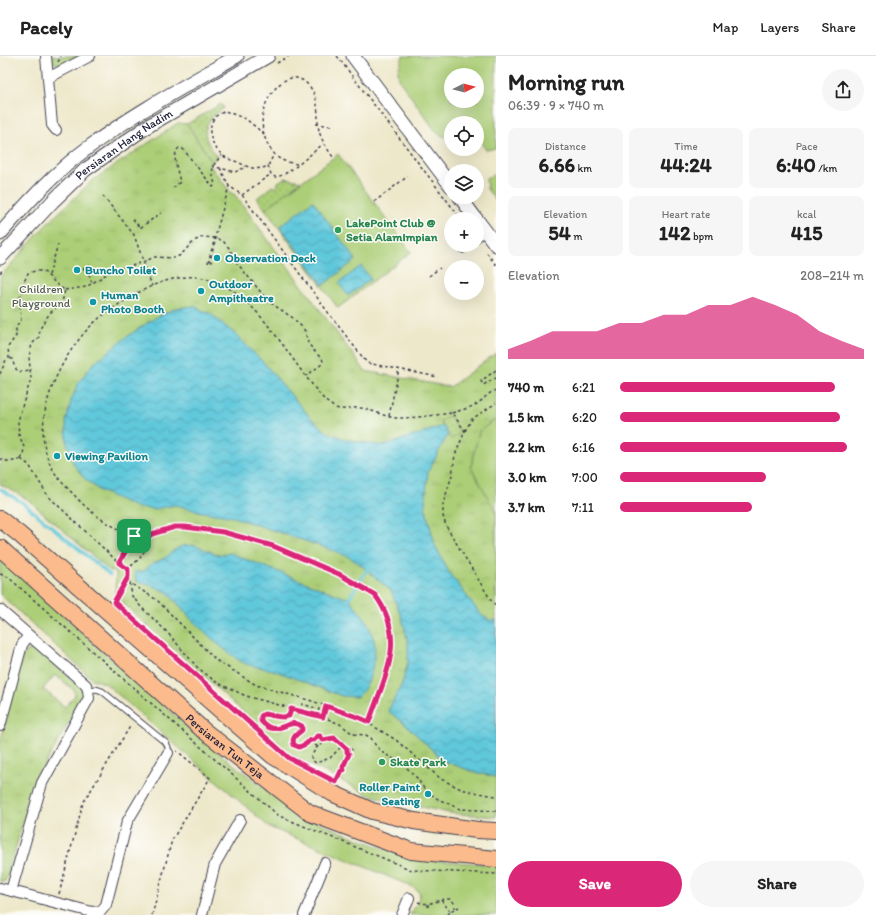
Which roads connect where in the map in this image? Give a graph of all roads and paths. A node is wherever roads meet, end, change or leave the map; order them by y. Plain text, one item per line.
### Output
1 (46, 56) edge
2 (61, 56) edge
3 (90, 56) edge
4 (237, 56) edge
5 (289, 56) edge
6 (336, 56) edge
7 (353, 56) edge
8 (272, 60) edge
9 (58, 64) dead end
10 (48, 78) junction
11 (317, 124) junction
12 (332, 126) dead end
13 (56, 130) dead end
14 (264, 134) junction
15 (323, 144) junction
16 (274, 154) junction
17 (222, 155) junction
18 (333, 157) dead end
19 (297, 164) junction
20 (212, 166) junction
21 (268, 166) junction
22 (246, 167) junction
23 (220, 168) junction
24 (271, 174) junction
25 (408, 176) dead end
26 (444, 177) edge
27 (229, 186) junction
28 (173, 188) dead end
29 (242, 195) junction
30 (103, 196) dead end
31 (374, 202) dead end
32 (161, 212) dead end
33 (456, 212) edge
34 (133, 219) dead end
35 (0, 234) edge
36 (484, 237) edge
37 (216, 238) junction
38 (58, 244) dead end
39 (496, 246) edge
40 (211, 253) junction
41 (214, 254) dead end
42 (143, 262) junction
43 (212, 262) dead end
44 (2, 263) edge
45 (208, 263) dead end
46 (91, 266) dead end
47 (87, 268) junction
48 (440, 268) dead end
49 (83, 270) dead end
50 (0, 273) edge
51 (49, 275) junction
52 (429, 276) dead end
53 (92, 284) junction
54 (152, 286) junction
55 (65, 290) junction
56 (9, 358) junction
57 (399, 369) junction
58 (30, 370) junction
59 (496, 370) edge
60 (0, 374) edge
61 (306, 376) junction
62 (438, 377) dead end
63 (496, 378) edge
64 (496, 390) edge
65 (496, 403) edge
66 (452, 413) junction
67 (389, 416) junction
68 (464, 431) junction
69 (0, 459) edge
70 (21, 459) junction
71 (0, 519) edge
72 (134, 536) junction
73 (145, 539) junction
74 (0, 548) edge
75 (119, 563) junction
76 (128, 569) junction
77 (128, 577) junction
78 (130, 583) junction
79 (114, 602) dead end
80 (496, 605) edge
81 (0, 610) edge
82 (28, 636) junction
83 (88, 690) junction
84 (300, 694) dead end
85 (300, 698) junction
86 (326, 706) junction
87 (291, 709) junction
88 (300, 711) junction
89 (317, 716) junction
90 (323, 717) junction
91 (135, 718) junction
92 (369, 722) junction
93 (0, 726) edge
94 (314, 740) junction
95 (323, 740) junction
96 (318, 746) junction
97 (342, 746) junction
98 (347, 749) junction
99 (168, 753) junction
100 (349, 754) junction
101 (336, 782) dead end
102 (496, 796) edge
103 (496, 812) edge
104 (240, 820) dead end
105 (496, 831) edge
106 (496, 858) edge
107 (325, 863) dead end
108 (0, 888) edge
109 (10, 891) junction
110 (409, 898) joint
111 (441, 900) junction
112 (56, 903) junction
113 (428, 904) junction
114 (459, 907) dead end
115 (455, 908) junction
116 (428, 910) dead end
117 (450, 911) junction
118 (152, 915) edge
119 (202, 915) edge
120 (304, 915) edge
121 (402, 915) edge
122 (448, 915) edge

1 - 10 street
2 - 9 path
3 - 10 street
4 - 35 street, Persiaran Hang Nadim
5 - 8 path
6 - 33 path
7 - 26 street
8 - 44 street, Persiaran Hang Nadim
10 - 13 street
11 - 12 path
11 - 14 path
11 - 15 path
14 - 16 path
14 - 17 path
15 - 18 path
15 - 19 path
16 - 19 path
16 - 21 path
17 - 20 path
17 - 22 path
19 - 24 path
20 - 23 path
20 - 28 path
21 - 22 path
21 - 24 path
22 - 23 path
23 - 27 path
24 - 29 path
25 - 31 path
27 - 29 path
27 - 40 path, bridge
29 - 57 path
30 - 42 path
32 - 34 path
36 - 39 street
37 - 42 path
37 - 43 path
37 - 61 path
38 - 51 path
40 - 41 path, bridge
40 - 45 path, bridge
42 - 53 path
42 - 54 path
44 - 50 path
46 - 47 path
47 - 49 path
47 - 53 path
48 - 52 path
51 - 55 path
51 - 56 path
53 - 55 path
54 - 61 path
54 - 72 path
55 - 58 path
56 - 58 path
56 - 60 path
57 - 62 path
57 - 67 path
58 - 70 path
59 - 63 path
61 - 67 path
64 - 66 path
65 - 68 path
66 - 67 path
66 - 68 path
68 - 80 path
69 - 70 path
70 - 75 path
71 - 105 main road, Persiaran Tun Teja
72 - 73 path
72 - 75 path
73 - 76 path
73 - 92 path
74 - 106 main road, Persiaran Tun Teja
75 - 76 path
76 - 77 path
77 - 78 path
77 - 79 path
78 - 85 path
78 - 87 path
81 - 82 street
82 - 83 street
82 - 93 street
83 - 91 lane
83 - 109 street
84 - 85 path
85 - 86 path
86 - 90 path
86 - 92 path
87 - 88 path
87 - 94 path
88 - 89 path
88 - 89 path
89 - 90 path
90 - 103 path
91 - 99 lane
91 - 112 path
92 - 102 path
94 - 95 path
94 - 96 path
95 - 96 path
95 - 97 path
96 - 97 path
97 - 98 path
98 - 100 path
98 - 100 path
99 - 112 street
99 - 118 path
100 - 101 path
104 - 119 street
107 - 120 street
108 - 109 street
109 - 112 street
110 - 113 path
110 - 121 street
111 - 113 path
111 - 115 path
111 - 117 path
113 - 116 path
114 - 115 path
115 - 117 path
117 - 122 path

